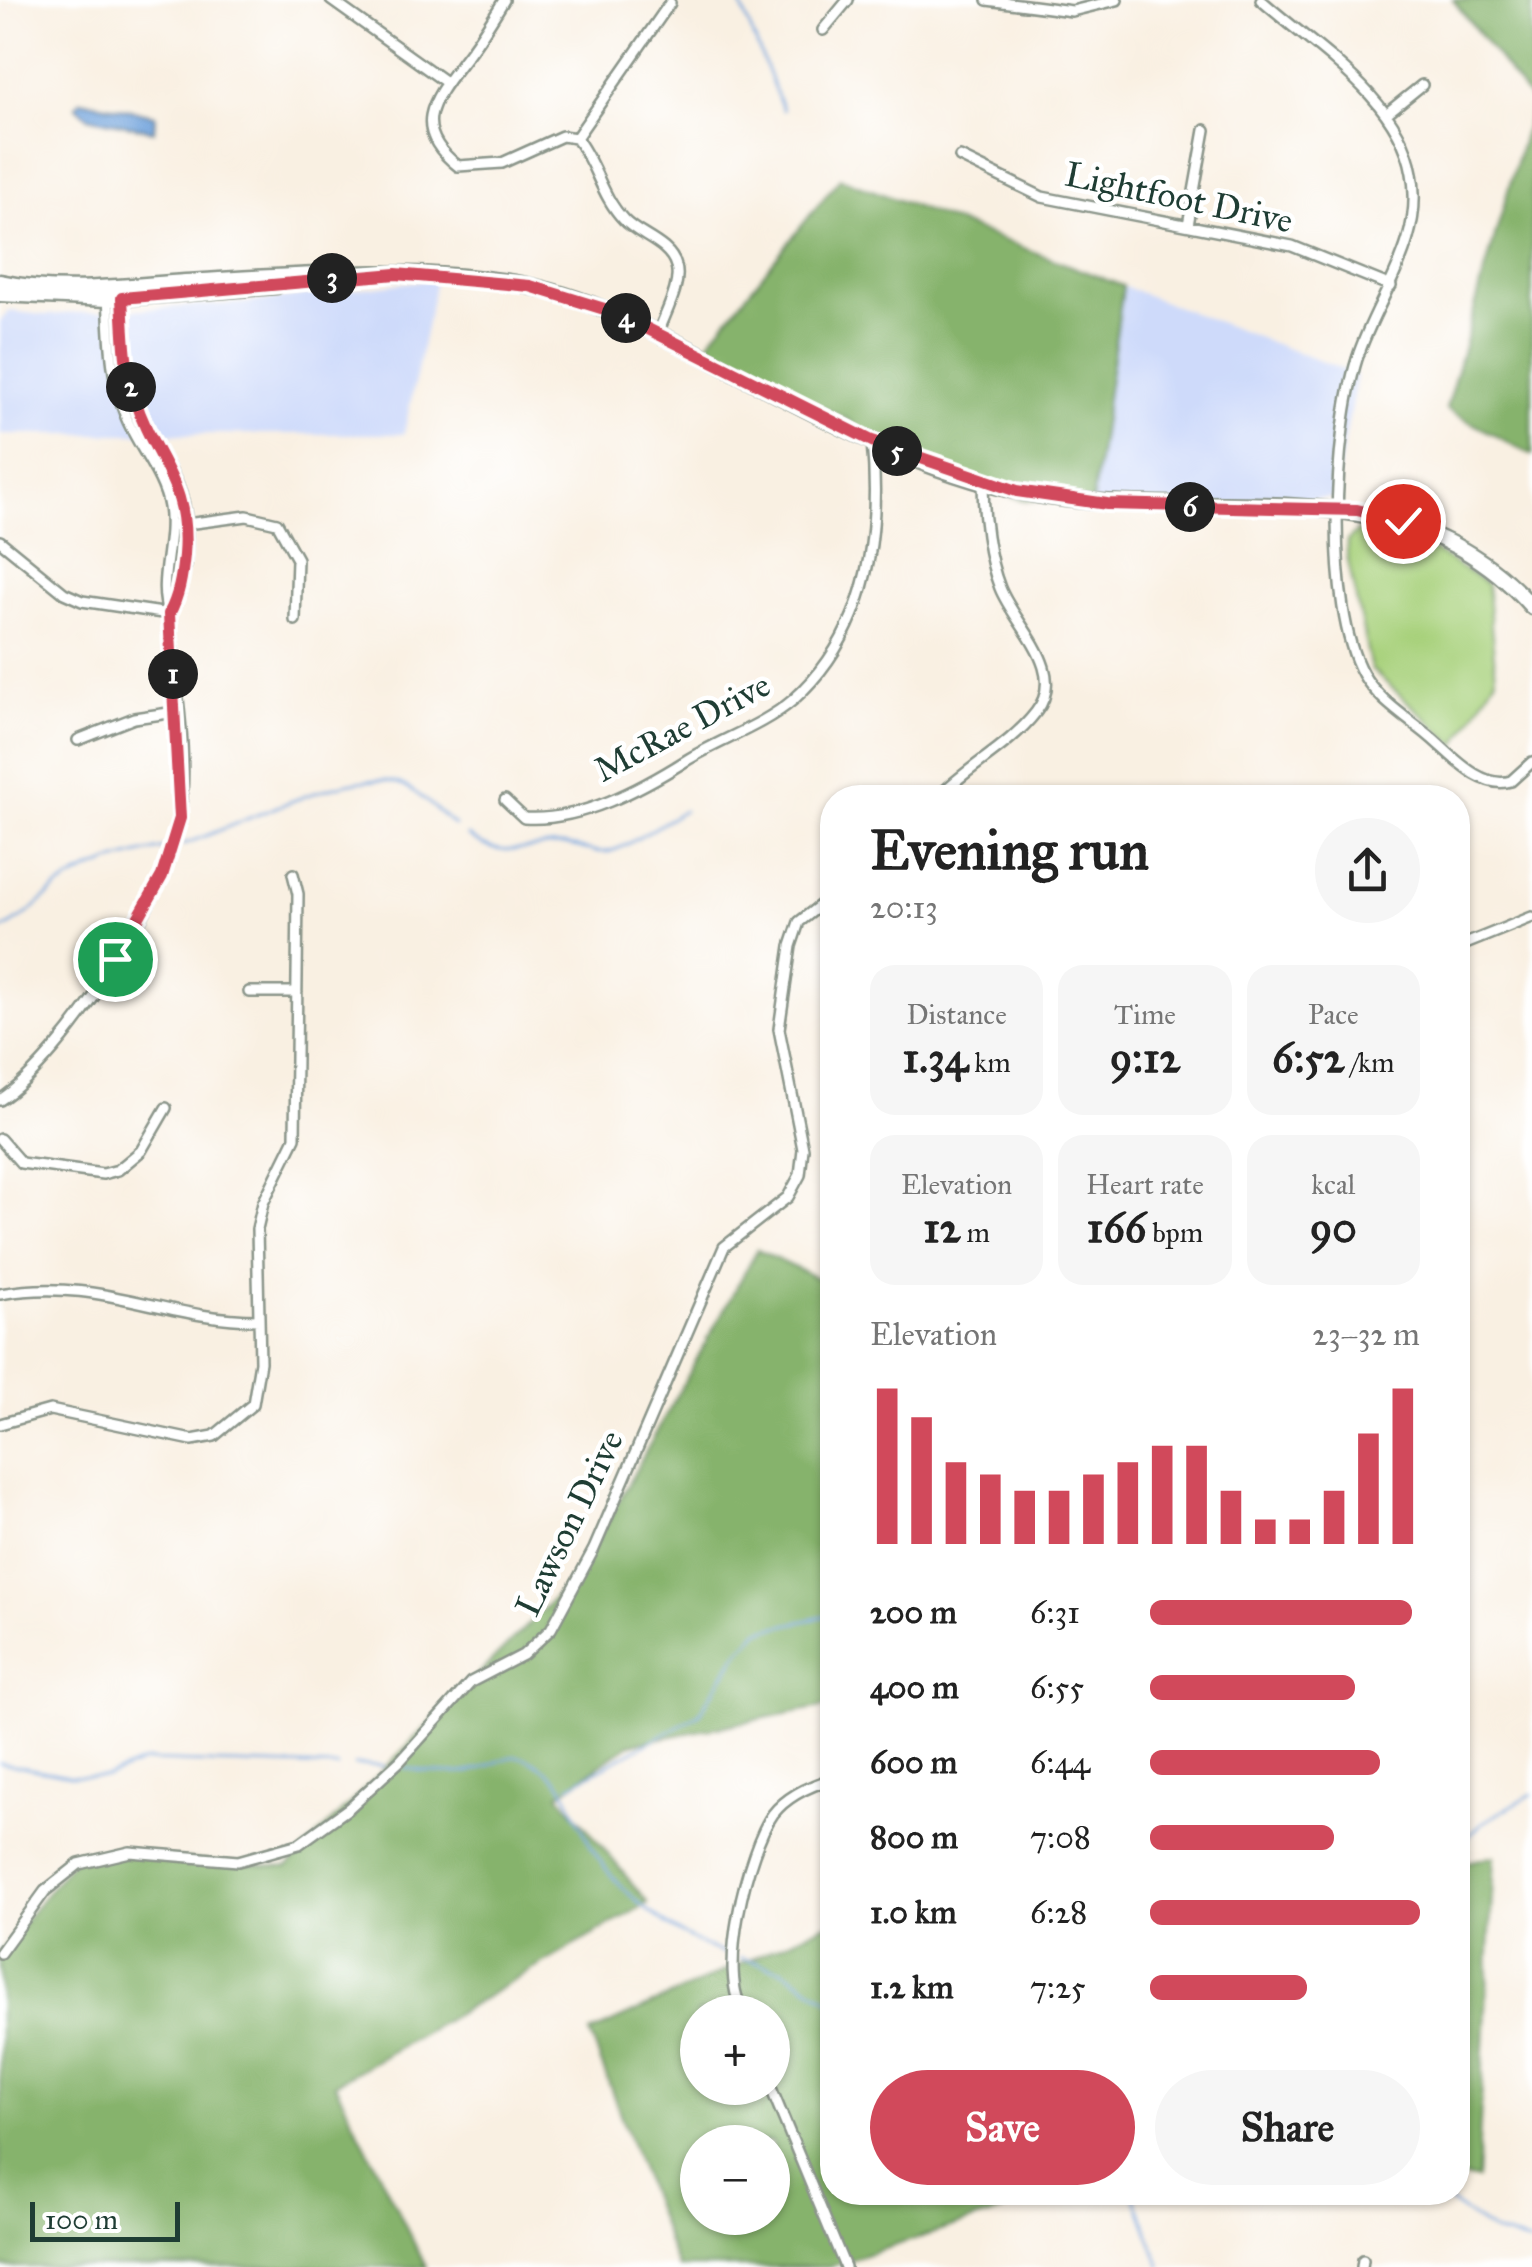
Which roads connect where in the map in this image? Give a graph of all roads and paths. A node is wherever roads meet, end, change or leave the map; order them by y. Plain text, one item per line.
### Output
1 (331, 0) edge
2 (504, 0) edge
3 (848, 0) edge
4 (987, 0) edge
5 (1117, 0) edge
6 (1261, 0) edge
7 (670, 2) edge
8 (823, 30) dead end
9 (447, 82) junction
10 (1422, 85) dead end
11 (1386, 114) junction
12 (1206, 130) dead end
13 (576, 138) junction
14 (960, 157) dead end
15 (1188, 226) junction
16 (0, 282) edge
17 (1391, 286) junction
18 (115, 292) junction
19 (0, 294) edge
20 (658, 334) junction
21 (872, 441) junction
22 (983, 482) junction
23 (1336, 509) junction
24 (171, 526) junction
25 (186, 526) junction
26 (0, 541) edge
27 (1532, 607) edge
28 (169, 614) junction
29 (295, 620) dead end
30 (176, 712) junction
31 (78, 740) dead end
32 (1532, 762) edge
33 (954, 785) edge
34 (506, 800) dead end
35 (292, 874) dead end
36 (820, 905) edge
37 (1532, 917) edge
38 (1470, 942) edge
39 (250, 992) dead end
40 (297, 992) junction
41 (0, 1100) edge
42 (166, 1108) dead end
43 (0, 1139) edge
44 (0, 1294) edge
45 (259, 1320) junction
46 (0, 1424) edge
47 (820, 1784) edge
48 (0, 1953) edge
49 (736, 1995) edge
50 (777, 2105) edge
51 (846, 2267) edge

1 - 9 street
2 - 9 street
3 - 8 street
4 - 5 street
6 - 11 street
7 - 13 street
9 - 13 street
10 - 11 street
11 - 17 street
12 - 15 street
13 - 20 street
14 - 15 street, Lightfoot Drive
15 - 17 street, Lightfoot Drive
16 - 18 main road
17 - 23 street
18 - 19 main road
18 - 20 main road
18 - 24 street
18 - 25 street
20 - 21 main road
21 - 22 main road
21 - 34 street, McRae Drive
22 - 23 main road
22 - 33 street
23 - 27 main road
23 - 32 street
24 - 25 street
24 - 28 street
25 - 28 street
25 - 29 street
26 - 28 street
28 - 30 street
30 - 31 street
30 - 41 street
35 - 40 street
36 - 48 street, Lawson Drive
37 - 38 street
39 - 40 street
40 - 45 street
42 - 43 street
44 - 45 street
45 - 46 street
47 - 49 street
50 - 51 street

